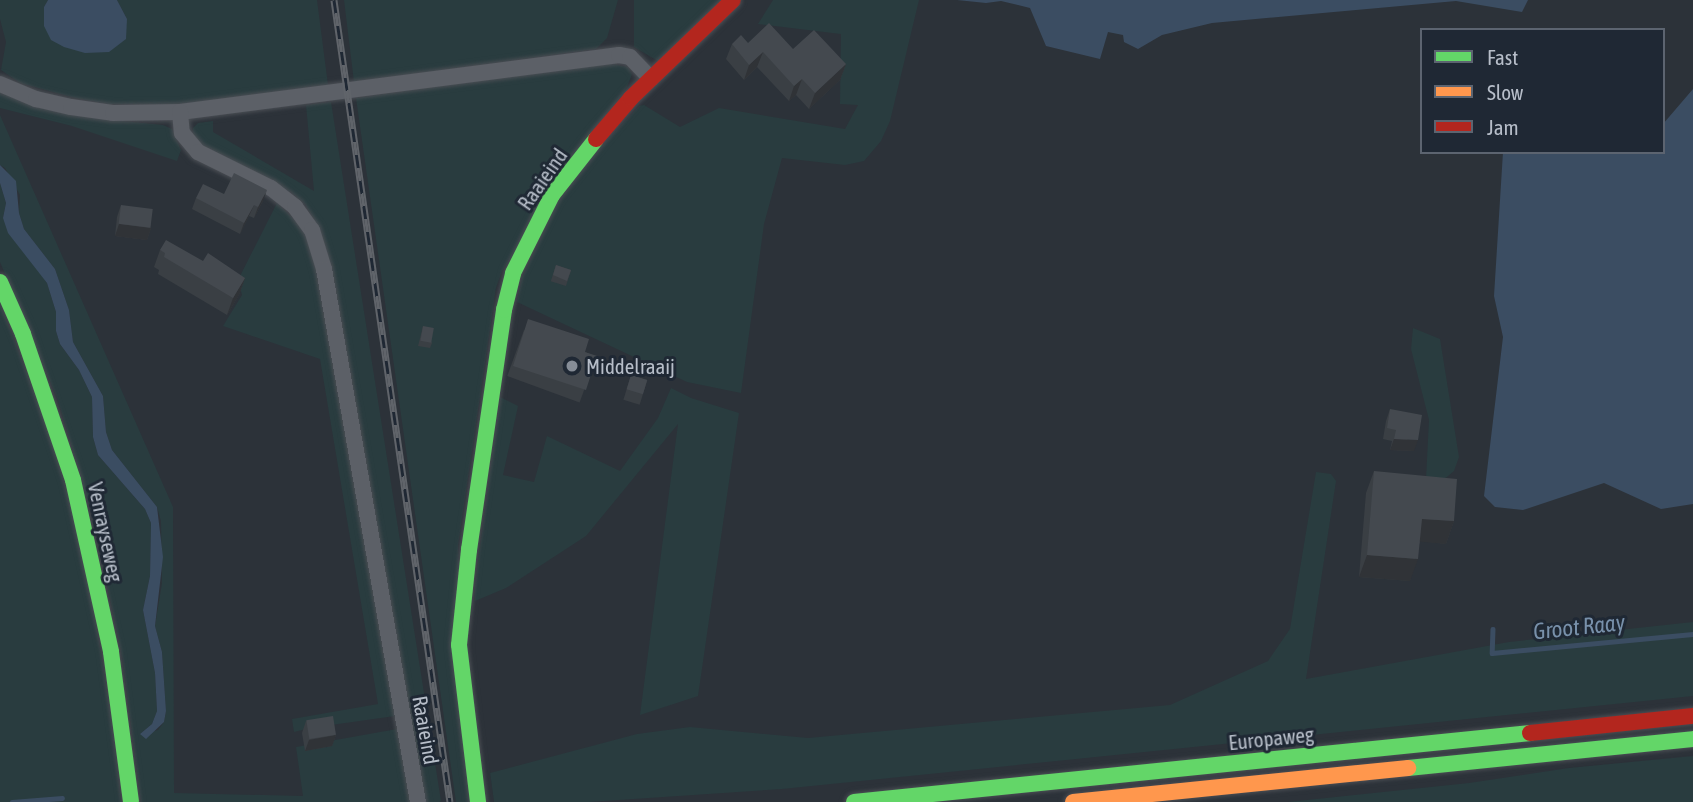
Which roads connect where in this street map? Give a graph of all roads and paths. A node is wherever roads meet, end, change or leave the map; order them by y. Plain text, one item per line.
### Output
1 (733, 0) edge
2 (651, 79) junction
3 (0, 84) edge
4 (180, 112) junction
5 (0, 282) edge
6 (1693, 716) edge
7 (1693, 738) edge
8 (131, 802) edge
9 (418, 802) edge
10 (478, 802) edge
11 (854, 802) edge
12 (1073, 802) edge

1 - 2 main road, Raaieind
2 - 4 street
2 - 10 main road, Raaieind
3 - 4 street
4 - 9 street, Raaieind
5 - 8 main road, Venrayseweg
6 - 11 main road, Europaweg
7 - 12 main road, Europaweg

